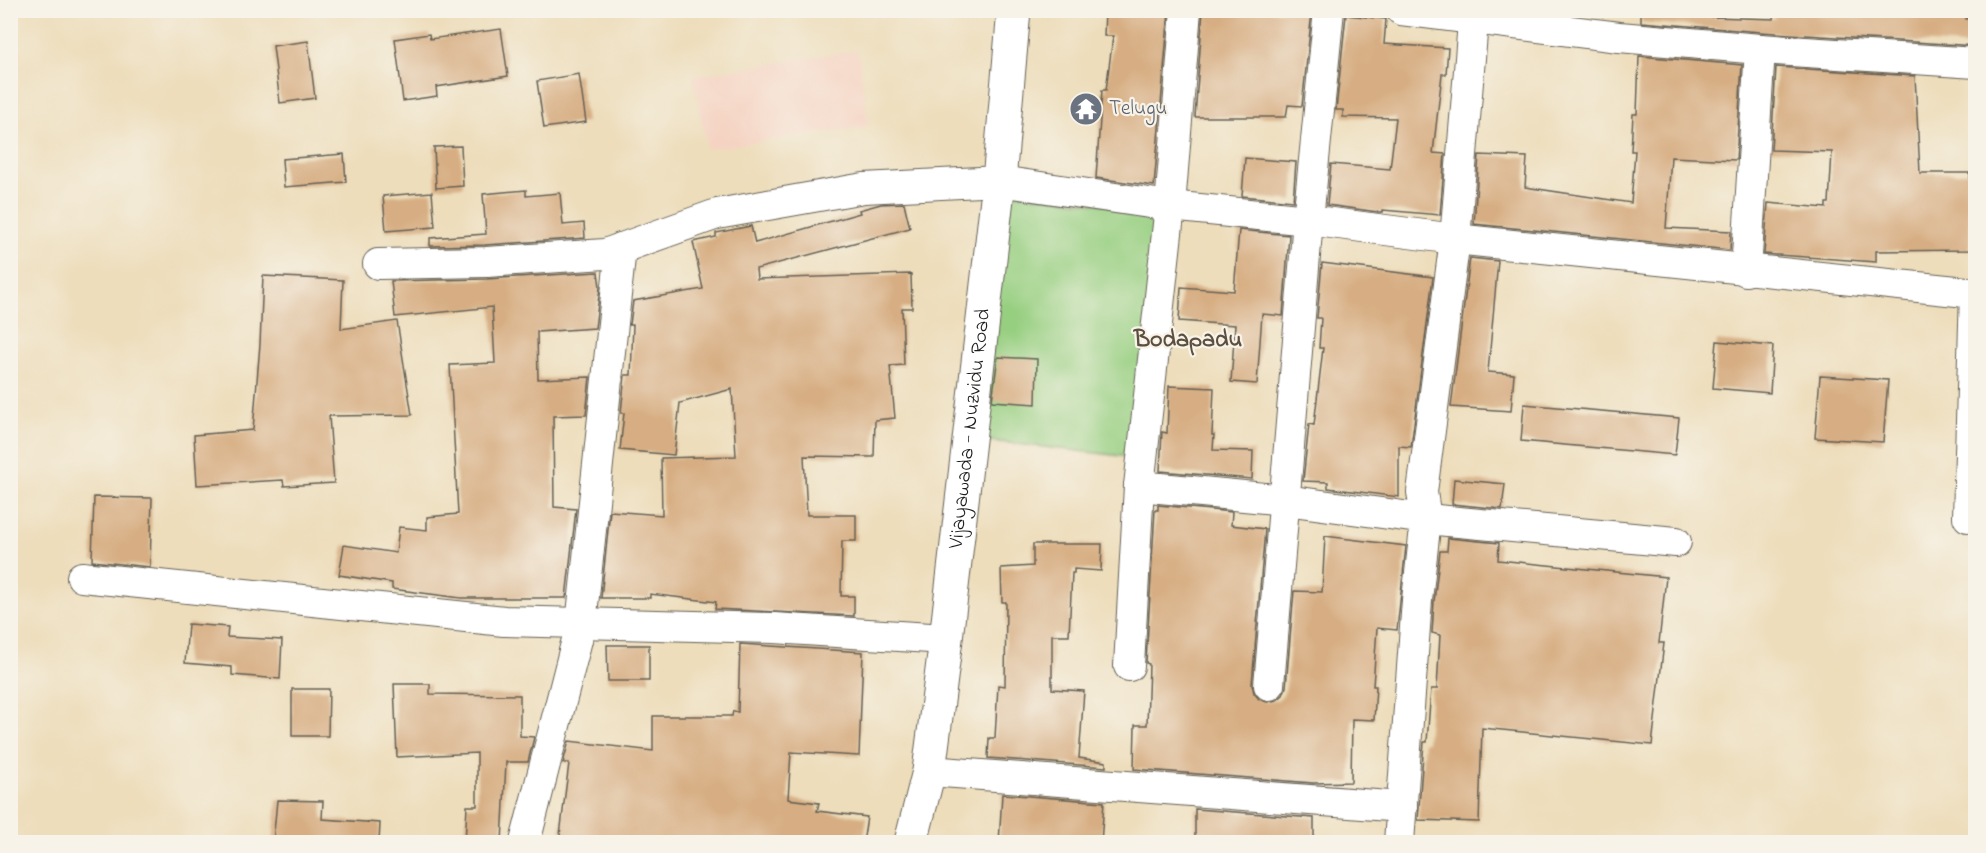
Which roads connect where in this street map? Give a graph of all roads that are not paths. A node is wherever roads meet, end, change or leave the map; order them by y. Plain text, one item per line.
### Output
1 (1014, 10) edge
2 (1185, 10) edge
3 (1329, 10) edge
4 (1401, 10) edge
5 (1473, 15) edge
6 (1620, 24) edge
7 (1760, 49) junction
8 (1976, 63) edge
9 (999, 181) junction
10 (1170, 206) junction
11 (1308, 220) junction
12 (1455, 239) junction
13 (621, 248) junction
14 (378, 264) dead end
15 (1746, 271) junction
16 (1975, 293) edge
17 (1139, 486) junction
18 (1286, 500) junction
19 (1968, 517) dead end
20 (1426, 519) junction
21 (1676, 542) dead end
22 (82, 577) dead end
23 (581, 624) junction
24 (946, 639) junction
25 (1128, 666) dead end
26 (1269, 685) dead end
27 (929, 771) junction
28 (1402, 807) junction
29 (525, 843) edge
30 (911, 843) edge
31 (1399, 843) edge

1 - 9 street, Vijayawada - Nuzvidu Road
2 - 10 street
3 - 11 street
4 - 5 street
5 - 6 street
5 - 12 street
6 - 7 street
7 - 8 street
7 - 15 street
9 - 10 street
9 - 13 street
9 - 24 street, Vijayawada - Nuzvidu Road
10 - 11 street
10 - 17 street
11 - 12 street
11 - 18 street
12 - 15 street
12 - 20 street
13 - 14 street
13 - 23 street
15 - 16 street
16 - 19 street
17 - 18 street
17 - 25 street
18 - 20 street
18 - 26 street
20 - 21 street
20 - 28 street
22 - 23 street
23 - 24 street
23 - 29 street
24 - 27 street, Vijayawada - Nuzvidu Road
27 - 28 street
27 - 30 street, Vijayawada - Nuzvidu Road
28 - 31 street

